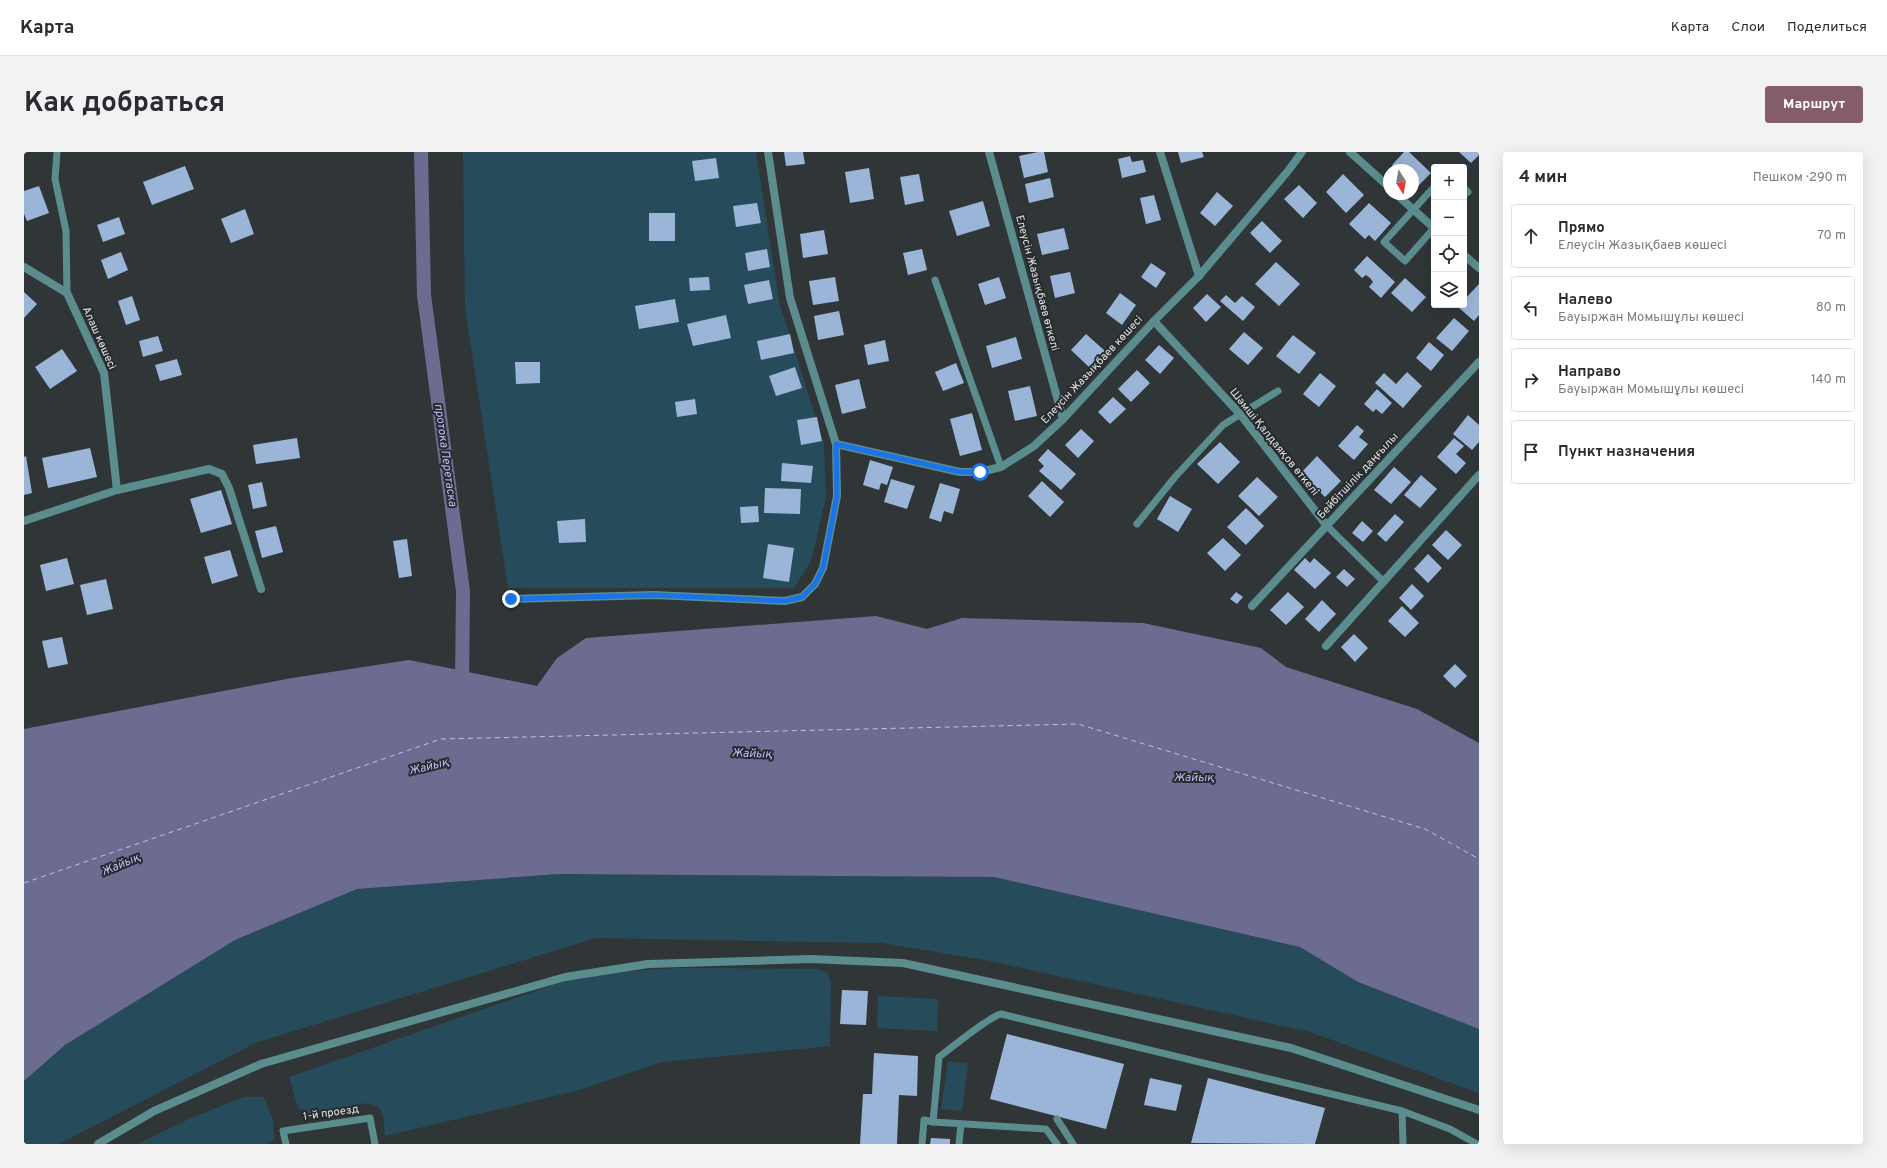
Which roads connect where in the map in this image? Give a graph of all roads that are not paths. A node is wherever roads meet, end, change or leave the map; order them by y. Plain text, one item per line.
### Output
1 (57, 152) edge
2 (768, 152) edge
3 (989, 152) edge
4 (1160, 152) edge
5 (1302, 152) edge
6 (1350, 152) edge
7 (1383, 182) edge
8 (1431, 191) edge
9 (1403, 200) edge
10 (1414, 210) junction
11 (1431, 225) edge
12 (1431, 231) edge
13 (1467, 258) edge
14 (24, 267) edge
15 (1479, 268) edge
16 (1200, 276) junction
17 (935, 280) dead end
18 (67, 293) junction
19 (1154, 321) junction
20 (1479, 362) edge
21 (1278, 391) dead end
22 (1240, 414) junction
23 (1063, 419) junction
24 (836, 444) junction
25 (1000, 467) junction
26 (1479, 475) edge
27 (117, 490) junction
28 (24, 520) edge
29 (1136, 524) dead end
30 (1327, 526) junction
31 (1384, 582) junction
32 (261, 589) dead end
33 (511, 599) dead end
34 (1252, 606) dead end
35 (1326, 646) dead end
36 (1479, 1110) edge
37 (1402, 1111) junction
38 (1057, 1119) dead end
39 (933, 1122) junction
40 (961, 1124) junction
41 (98, 1144) edge
42 (286, 1144) edge
43 (375, 1144) edge
44 (922, 1144) edge
45 (959, 1144) edge
46 (1057, 1144) edge
47 (1073, 1144) edge
48 (1403, 1144) edge
49 (1477, 1144) edge

1 - 18 lane
2 - 24 street
3 - 23 street, Елеусін Жазықбаев өткелі
4 - 16 street
5 - 16 street, Елеусін Жазықбаев көшесі
6 - 7 street
8 - 10 lane
9 - 10 street
10 - 11 street
10 - 12 lane
13 - 15 street
14 - 18 street
16 - 19 street, Елеусін Жазықбаев көшесі
17 - 25 lane
18 - 27 street, Алаш көшесі
19 - 22 street, Шәмші Қалдаяқов өткелі
19 - 23 street, Елеусін Жазықбаев көшесі
20 - 30 street, Бейбітшілік даңғылы
21 - 22 lane
22 - 29 lane
22 - 30 street, Шәмші Қалдаяқов өткелі
23 - 25 street, Елеусін Жазықбаев көшесі
24 - 25 street, Елеусін Жазықбаев көшесі
24 - 33 street
26 - 31 street
27 - 28 street
27 - 32 street
30 - 31 lane
30 - 34 street, Бейбітшілік даңғылы
31 - 35 street
36 - 41 street
37 - 39 lane
37 - 48 lane
37 - 49 lane
38 - 47 lane
39 - 40 lane
39 - 44 lane
40 - 45 lane
40 - 46 lane
42 - 43 lane, 1-й проезд

